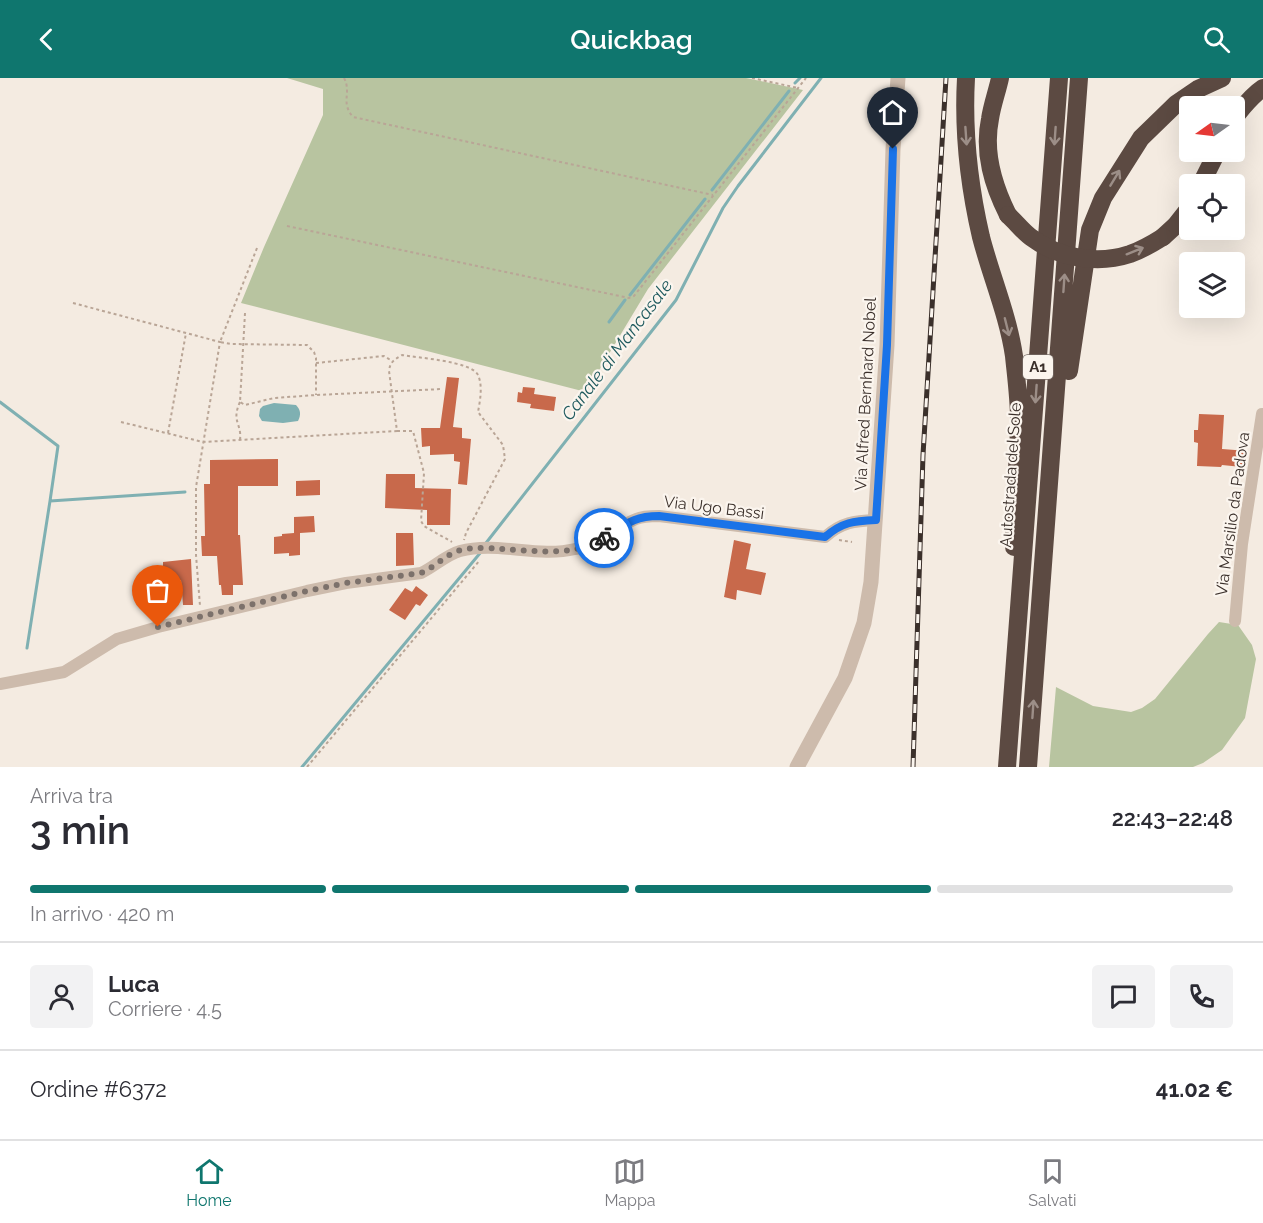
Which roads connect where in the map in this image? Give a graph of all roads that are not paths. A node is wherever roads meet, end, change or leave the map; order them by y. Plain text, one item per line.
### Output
1 (898, 78) edge
2 (966, 78) edge
3 (1000, 78) edge
4 (1059, 78) edge
5 (1079, 78) edge
6 (1222, 78) edge
7 (1263, 88) edge
8 (1245, 104) edge
9 (1179, 221) edge
10 (1263, 414) edge
11 (1048, 509) junction
12 (876, 520) junction
13 (1235, 621) dead end
14 (1016, 656) junction
15 (0, 684) edge
16 (797, 767) edge
17 (1008, 767) edge
18 (1028, 767) edge

1 - 12 street, Via Alfred Bernhard Nobel
2 -> 14 highway
3 -> 9 highway, bridge
4 -> 14 highway, Autostrada del Sole / A1
11 -> 5 highway, A1
11 -> 6 highway
7 - 8 highway
10 - 13 street, Via Marsilio da Padova
18 -> 11 highway, A1
12 - 15 street, Via Ugo Bassi
12 - 16 street, Via Alfred Bernhard Nobel
14 - 17 highway, Autostrada del Sole / A1

